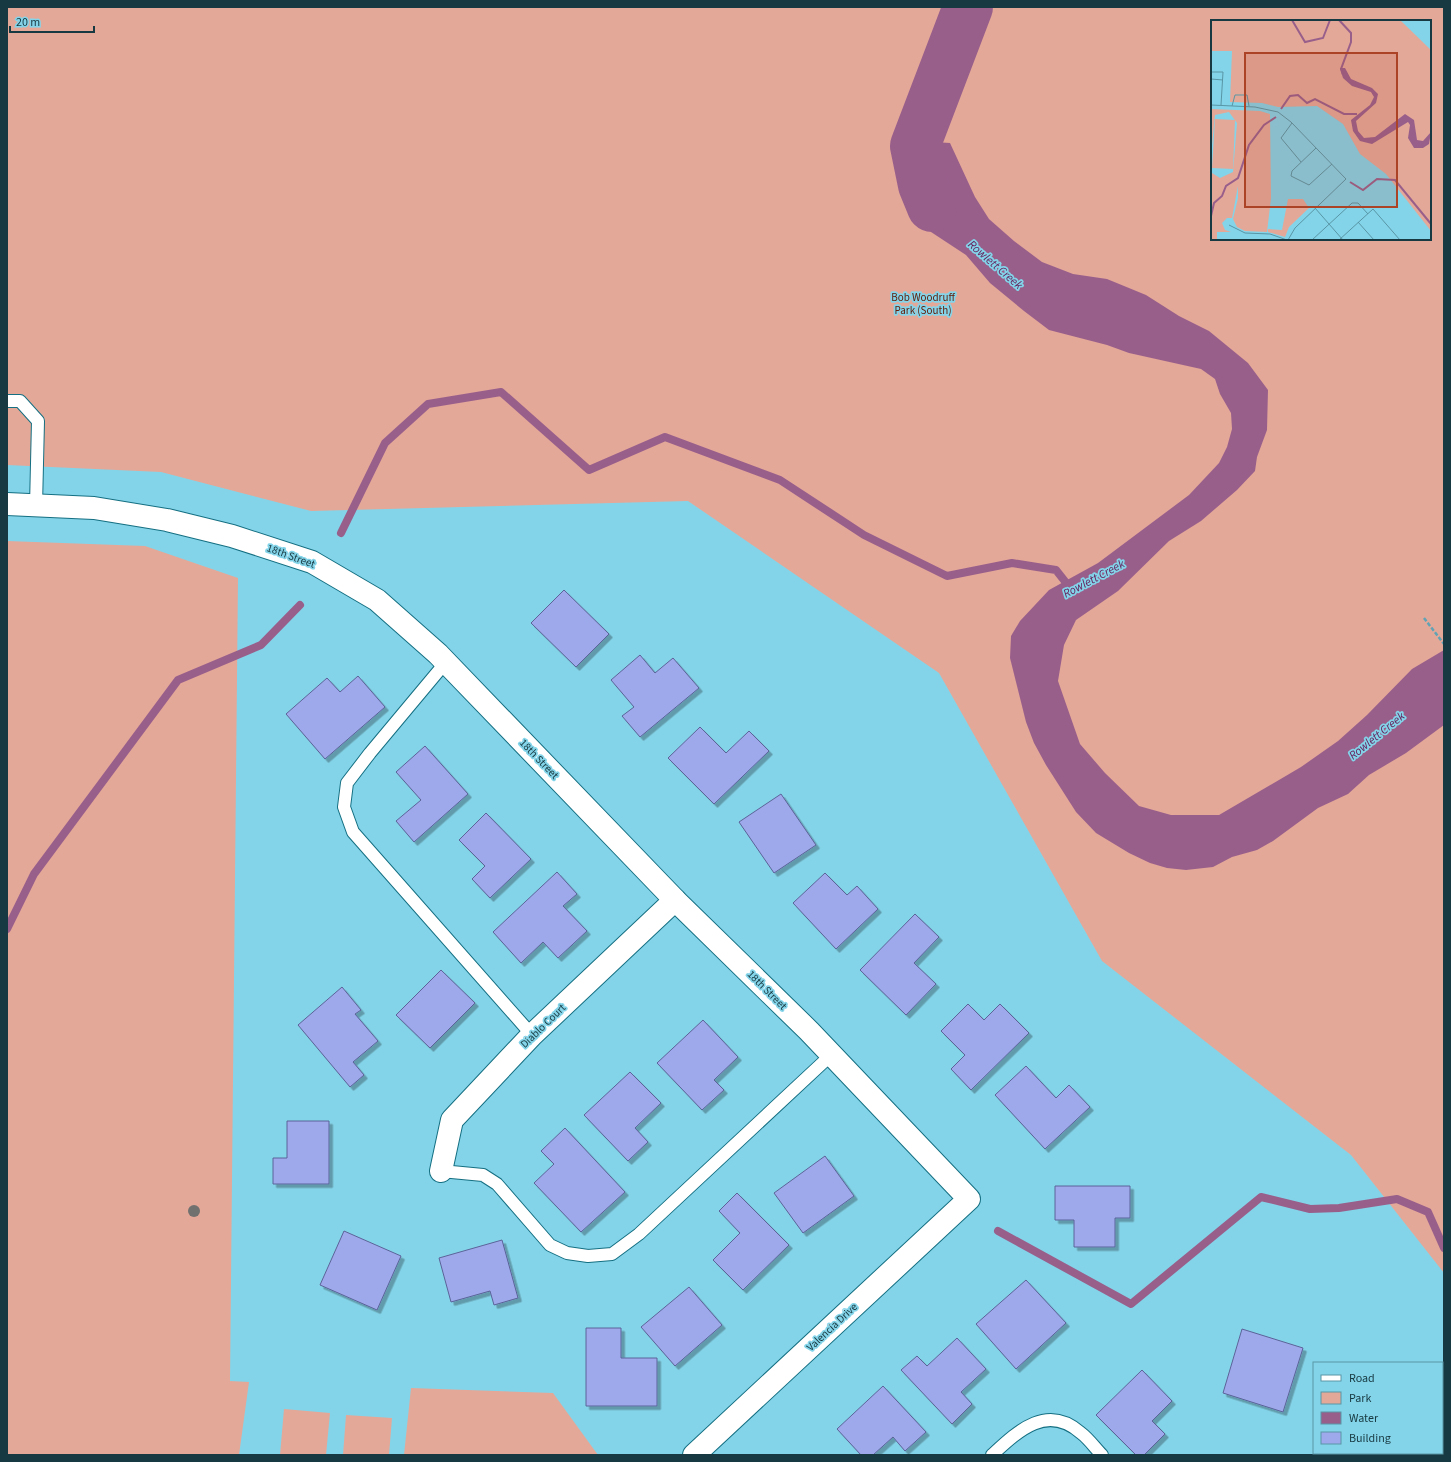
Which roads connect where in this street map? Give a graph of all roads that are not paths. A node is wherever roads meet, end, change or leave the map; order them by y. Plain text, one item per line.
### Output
1 (7, 401) edge
2 (7, 504) edge
3 (36, 506) junction
4 (446, 662) junction
5 (675, 900) junction
6 (532, 1035) junction
7 (831, 1055) junction
8 (441, 1171) joint
9 (969, 1199) joint
10 (694, 1455) edge
11 (992, 1455) edge
12 (1102, 1455) edge

1 - 3 lane
2 - 3 street, 18th Street
3 - 4 street, 18th Street
4 - 5 street, 18th Street
4 - 6 lane
5 - 6 street, Diablo Court
5 - 7 street, 18th Street
6 - 8 street, Diablo Court
7 - 8 lane
7 - 9 street, 18th Street
9 - 10 street, Valencia Drive
11 - 12 lane

